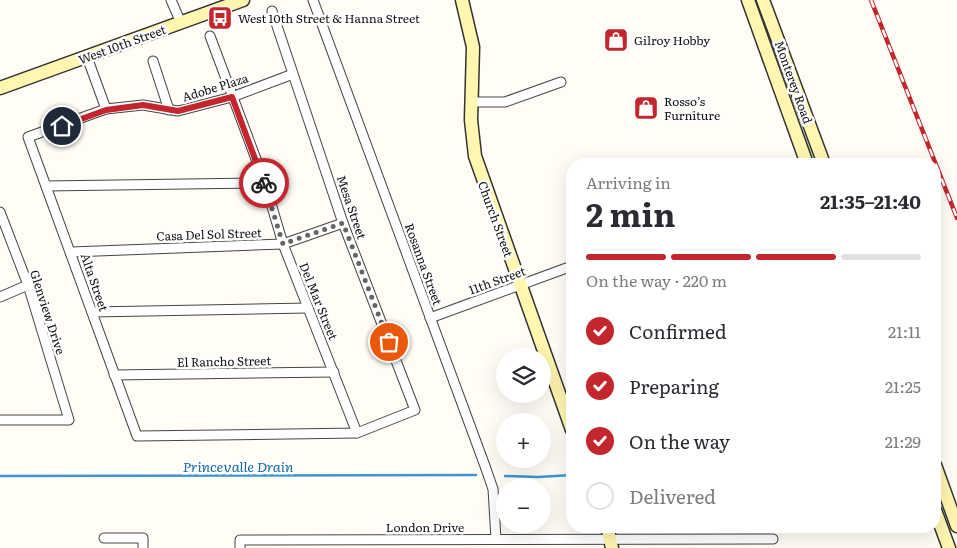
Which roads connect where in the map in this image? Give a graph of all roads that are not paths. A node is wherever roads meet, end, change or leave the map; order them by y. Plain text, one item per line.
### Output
1 (171, 0) edge
2 (243, 0) edge
3 (313, 0) edge
4 (462, 0) edge
5 (748, 0) edge
6 (764, 0) edge
7 (272, 11) dead end
8 (181, 23) junction
9 (210, 36) dead end
10 (87, 57) junction
11 (153, 61) dead end
12 (293, 74) junction
13 (561, 82) dead end
14 (0, 88) edge
15 (232, 97) junction
16 (473, 102) junction
17 (106, 110) junction
18 (169, 110) junction
19 (28, 137) joint
20 (805, 158) edge
21 (822, 158) edge
22 (264, 183) junction
23 (46, 186) junction
24 (0, 212) edge
25 (343, 223) junction
26 (283, 244) junction
27 (72, 252) junction
28 (566, 268) edge
29 (28, 285) junction
30 (520, 285) junction
31 (0, 297) edge
32 (308, 308) junction
33 (92, 312) junction
34 (430, 318) junction
35 (334, 372) junction
36 (114, 375) junction
37 (566, 413) edge
38 (0, 420) edge
39 (357, 433) junction
40 (941, 482) edge
41 (941, 526) edge
42 (957, 526) edge
43 (104, 538) dead end
44 (609, 538) edge
45 (496, 539) junction
46 (773, 539) dead end
47 (240, 544) edge
48 (340, 544) edge
49 (143, 548) edge
50 (949, 548) edge

1 - 8 street
2 - 8 street, West 10th Street
3 - 34 street, Rosanna Street
4 - 16 street, Church Street
5 - 20 street, Monterey Road
6 - 21 street, Monterey Road
7 - 12 street, Mesa Street
8 - 10 street, West 10th Street
9 - 15 street, Del Mar Street
10 - 14 street, West 10th Street
10 - 17 street
11 - 18 street
12 - 15 street, Adobe Plaza
12 - 25 street, Mesa Street
13 - 16 street
15 - 18 street, Adobe Plaza
15 - 22 street, Del Mar Street
16 - 30 street, Church Street
17 - 18 street, Adobe Plaza
17 - 19 street, Adobe Plaza
19 - 23 street, Alta Street
22 - 23 street
22 - 26 street, Del Mar Street
23 - 27 street, Alta Street
24 - 29 street, Glenview Drive
25 - 26 street, Casa Del Sol Street
25 - 39 street, Mesa Street
26 - 27 street, Casa Del Sol Street
26 - 32 street, Del Mar Street
27 - 33 street, Alta Street
28 - 30 street, 11th Street
29 - 31 street
29 - 38 street, Glenview Drive
30 - 34 street, 11th Street
30 - 37 street, Church Street
32 - 33 street
32 - 35 street, Del Mar Street
33 - 36 street, Alta Street
34 - 45 street, Rosanna Street
35 - 36 street, El Rancho Street
35 - 39 street, Del Mar Street
36 - 39 street, Alta Street
40 - 42 street
41 - 50 street
43 - 49 street
44 - 45 street, London Drive
44 - 46 street, London Drive
45 - 48 street, London Drive
47 - 48 street, London Drive

